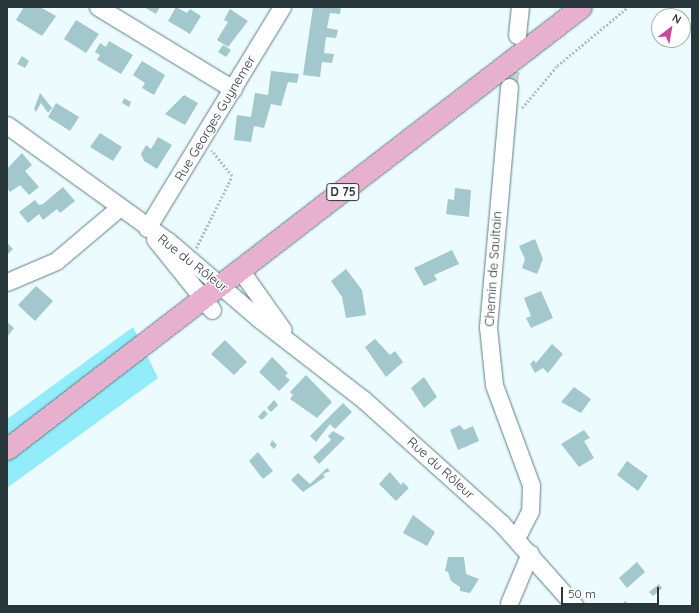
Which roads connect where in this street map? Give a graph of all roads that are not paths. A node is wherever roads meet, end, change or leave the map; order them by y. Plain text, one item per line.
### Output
1 (98, 7) edge
2 (282, 7) edge
3 (520, 7) edge
4 (581, 7) edge
5 (517, 35) tunnel mouth
6 (509, 87) tunnel mouth
7 (233, 88) junction
8 (7, 124) edge
9 (120, 207) junction
10 (147, 228) junction
11 (245, 276) junction
12 (7, 282) edge
13 (228, 289) junction
14 (207, 305) junction
15 (295, 344) junction
16 (7, 449) edge
17 (7, 461) edge
18 (516, 538) junction
19 (530, 553) junction
20 (509, 603) dead end
21 (575, 606) edge

1 - 7 street
2 - 7 street, Rue Georges Guynemer
3 - 5 street
4 - 11 main road, D 75
6 - 18 street, Chemin de Saultain
7 - 10 street, Rue Georges Guynemer
8 - 9 street, Rue du Rôleur
9 - 10 street, Rue du Rôleur
9 - 12 street
10 - 13 street, Rue du Rôleur
10 - 14 street, Rue du Rôleur
11 - 13 main road, D 75
11 - 15 street, Rue du Rôleur
13 - 14 main road, D 75
13 - 15 street, Rue du Rôleur
14 - 16 main road, D 75
14 - 17 main road, D 75
15 - 18 street, Rue du Rôleur
18 - 19 street, Rue du Rôleur
19 - 20 street
19 - 21 street, Rue du Rôleur

